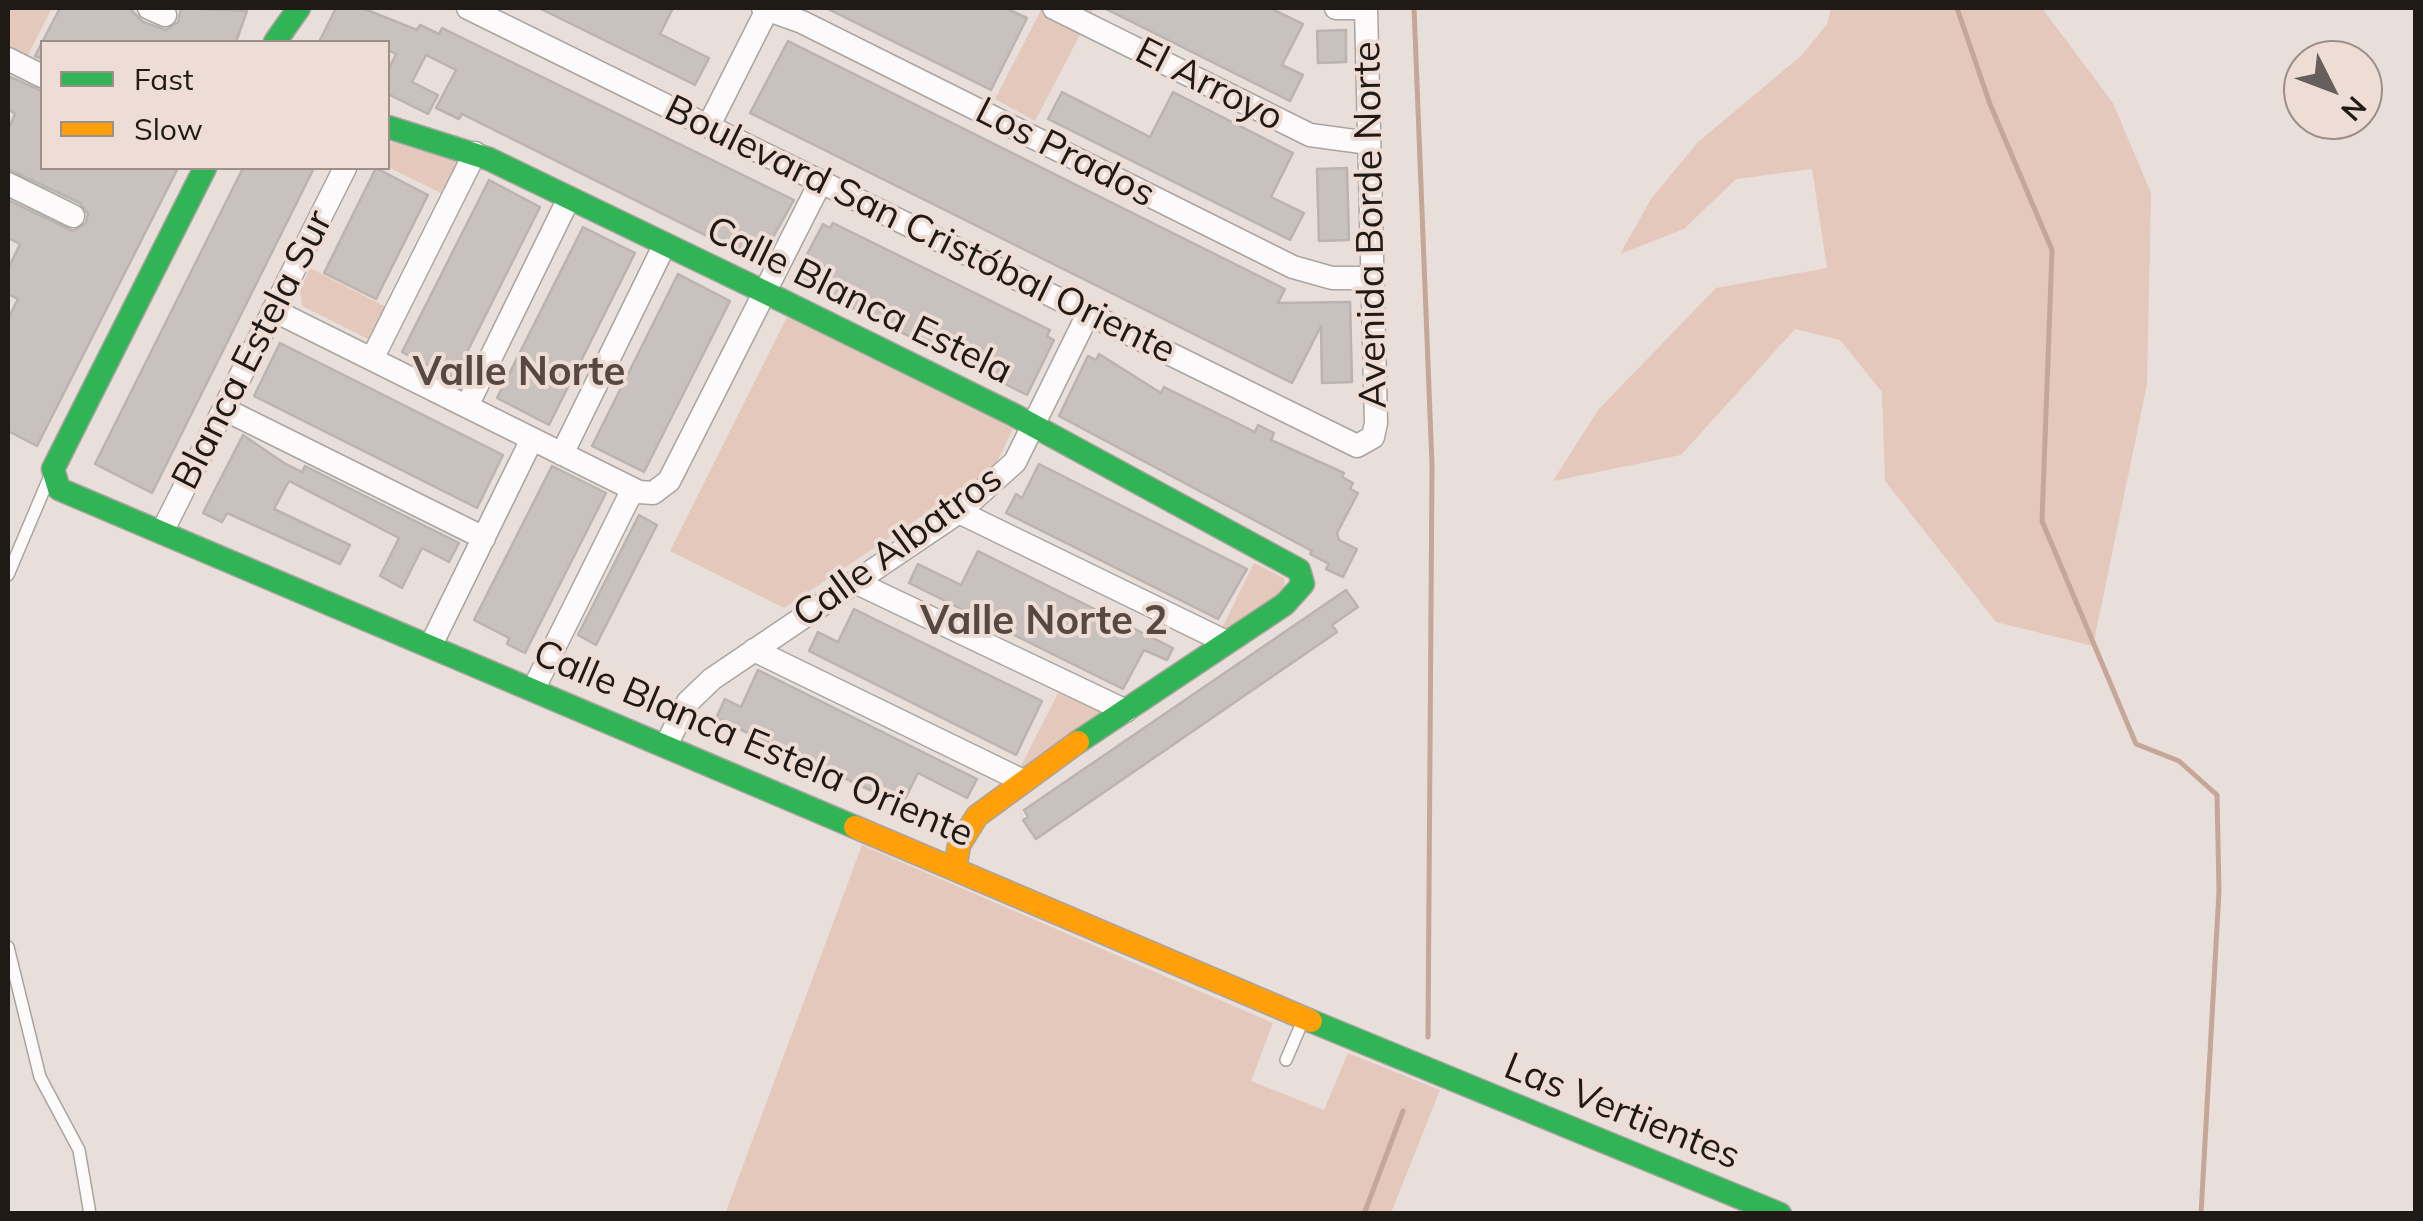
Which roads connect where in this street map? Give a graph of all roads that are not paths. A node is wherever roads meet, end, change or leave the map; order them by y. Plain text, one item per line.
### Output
1 (272, 8) edge
2 (298, 8) edge
3 (766, 8) edge
4 (1054, 8) edge
5 (1336, 8) edge
6 (1364, 8) edge
7 (475, 9) edge
8 (262, 40) edge
9 (276, 40) edge
10 (8, 59) edge
11 (40, 75) edge
12 (709, 125) junction
13 (390, 128) edge
14 (1369, 143) junction
15 (474, 153) junction
16 (204, 170) edge
17 (343, 170) edge
18 (821, 181) junction
19 (8, 184) edge
20 (569, 198) junction
21 (73, 216) dead end
22 (664, 246) junction
23 (1372, 278) junction
24 (763, 295) junction
25 (274, 310) junction
26 (1088, 314) junction
27 (372, 359) junction
28 (466, 406) junction
29 (224, 409) junction
30 (1035, 427) junction
31 (532, 439) junction
32 (1370, 440) joint
33 (562, 454) junction
34 (53, 469) junction
35 (643, 491) junction
36 (959, 512) junction
37 (162, 532) junction
38 (484, 538) junction
39 (8, 575) edge
40 (855, 582) junction
41 (1226, 642) junction
42 (431, 645) junction
43 (754, 650) junction
44 (534, 688) junction
45 (1126, 711) junction
46 (666, 745) junction
47 (1022, 780) junction
48 (955, 869) junction
49 (8, 947) edge
50 (1304, 1018) junction
51 (1286, 1060) dead end
52 (1438, 1075) joint
53 (90, 1214) edge
54 (1780, 1214) edge

1 - 8 street
2 - 9 street
3 - 12 street
3 - 23 street, Los Prados
4 - 14 street, El Arroyo
5 - 6 street
6 - 14 street, Avenida Borde Norte
7 - 12 street, Boulevard San Cristóbal Oriente
10 - 11 street
12 - 18 street, Boulevard San Cristóbal Oriente
13 - 15 street, Calle Blanca Estela
14 - 23 street, Avenida Borde Norte
15 - 20 street, Calle Blanca Estela
15 - 27 street
16 - 34 street
17 - 25 street, Blanca Estela Sur
18 - 24 street
18 - 26 street, Boulevard San Cristóbal Oriente
19 - 21 street
20 - 22 street, Calle Blanca Estela
20 - 28 street
22 - 24 street, Calle Blanca Estela
22 - 33 street
23 - 32 street, Avenida Borde Norte
24 - 30 street, Calle Blanca Estela
24 - 35 street
25 - 27 street
25 - 29 street, Blanca Estela Sur
26 - 30 street, Calle Albatros
26 - 32 street, Boulevard San Cristóbal Oriente
27 - 28 street
28 - 31 street
29 - 37 street, Blanca Estela Sur
29 - 38 street
30 - 36 street, Calle Albatros
30 - 41 street, Calle Blanca Estela
31 - 33 street
31 - 38 street
33 - 35 street
34 - 37 street, Calle Blanca Estela Oriente
34 - 39 lane
35 - 44 street
36 - 40 street, Calle Albatros
36 - 41 street
37 - 42 street, Calle Blanca Estela Oriente
38 - 42 street
40 - 43 street, Calle Albatros
40 - 45 street
41 - 45 street
42 - 44 street, Calle Blanca Estela Oriente
43 - 46 street, Calle Albatros
43 - 47 street
44 - 46 street, Calle Blanca Estela Oriente
45 - 47 street
46 - 48 street, Calle Blanca Estela Oriente
47 - 48 street
48 - 50 street, Calle Blanca Estela Oriente
49 - 53 lane
50 - 51 lane
50 - 52 street, Calle Blanca Estela Oriente
52 - 54 street, Las Vertientes

